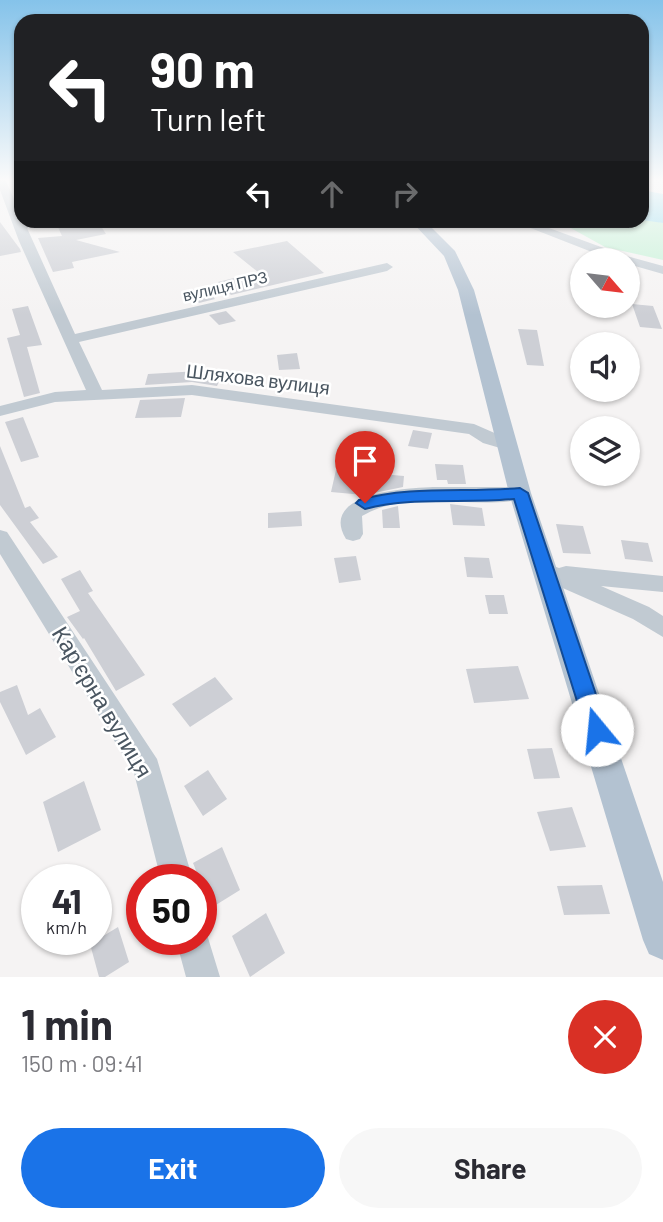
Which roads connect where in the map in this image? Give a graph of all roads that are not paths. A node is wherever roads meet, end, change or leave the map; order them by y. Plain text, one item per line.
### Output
1 (22, 228) edge
2 (424, 228) edge
3 (537, 228) edge
4 (387, 267) dead end
5 (663, 270) edge
6 (71, 339) junction
7 (96, 394) junction
8 (0, 411) edge
9 (507, 445) junction
10 (520, 493) junction
11 (353, 534) dead end
12 (0, 537) edge
13 (548, 572) junction
14 (663, 584) edge
15 (663, 628) edge
16 (173, 864) edge
17 (663, 940) edge
18 (197, 955) edge
19 (203, 977) edge

1 - 6 street
2 - 9 main road
3 - 5 street
4 - 6 street, вулиця ПРЗ
6 - 7 street
7 - 8 street, Шляхова вулиця
7 - 9 street, Шляхова вулиця
9 - 10 main road
10 - 11 street
10 - 13 main road
12 - 16 street, Карʼєрна вулиця
13 - 14 street
13 - 15 street
13 - 17 main road
18 - 19 street

